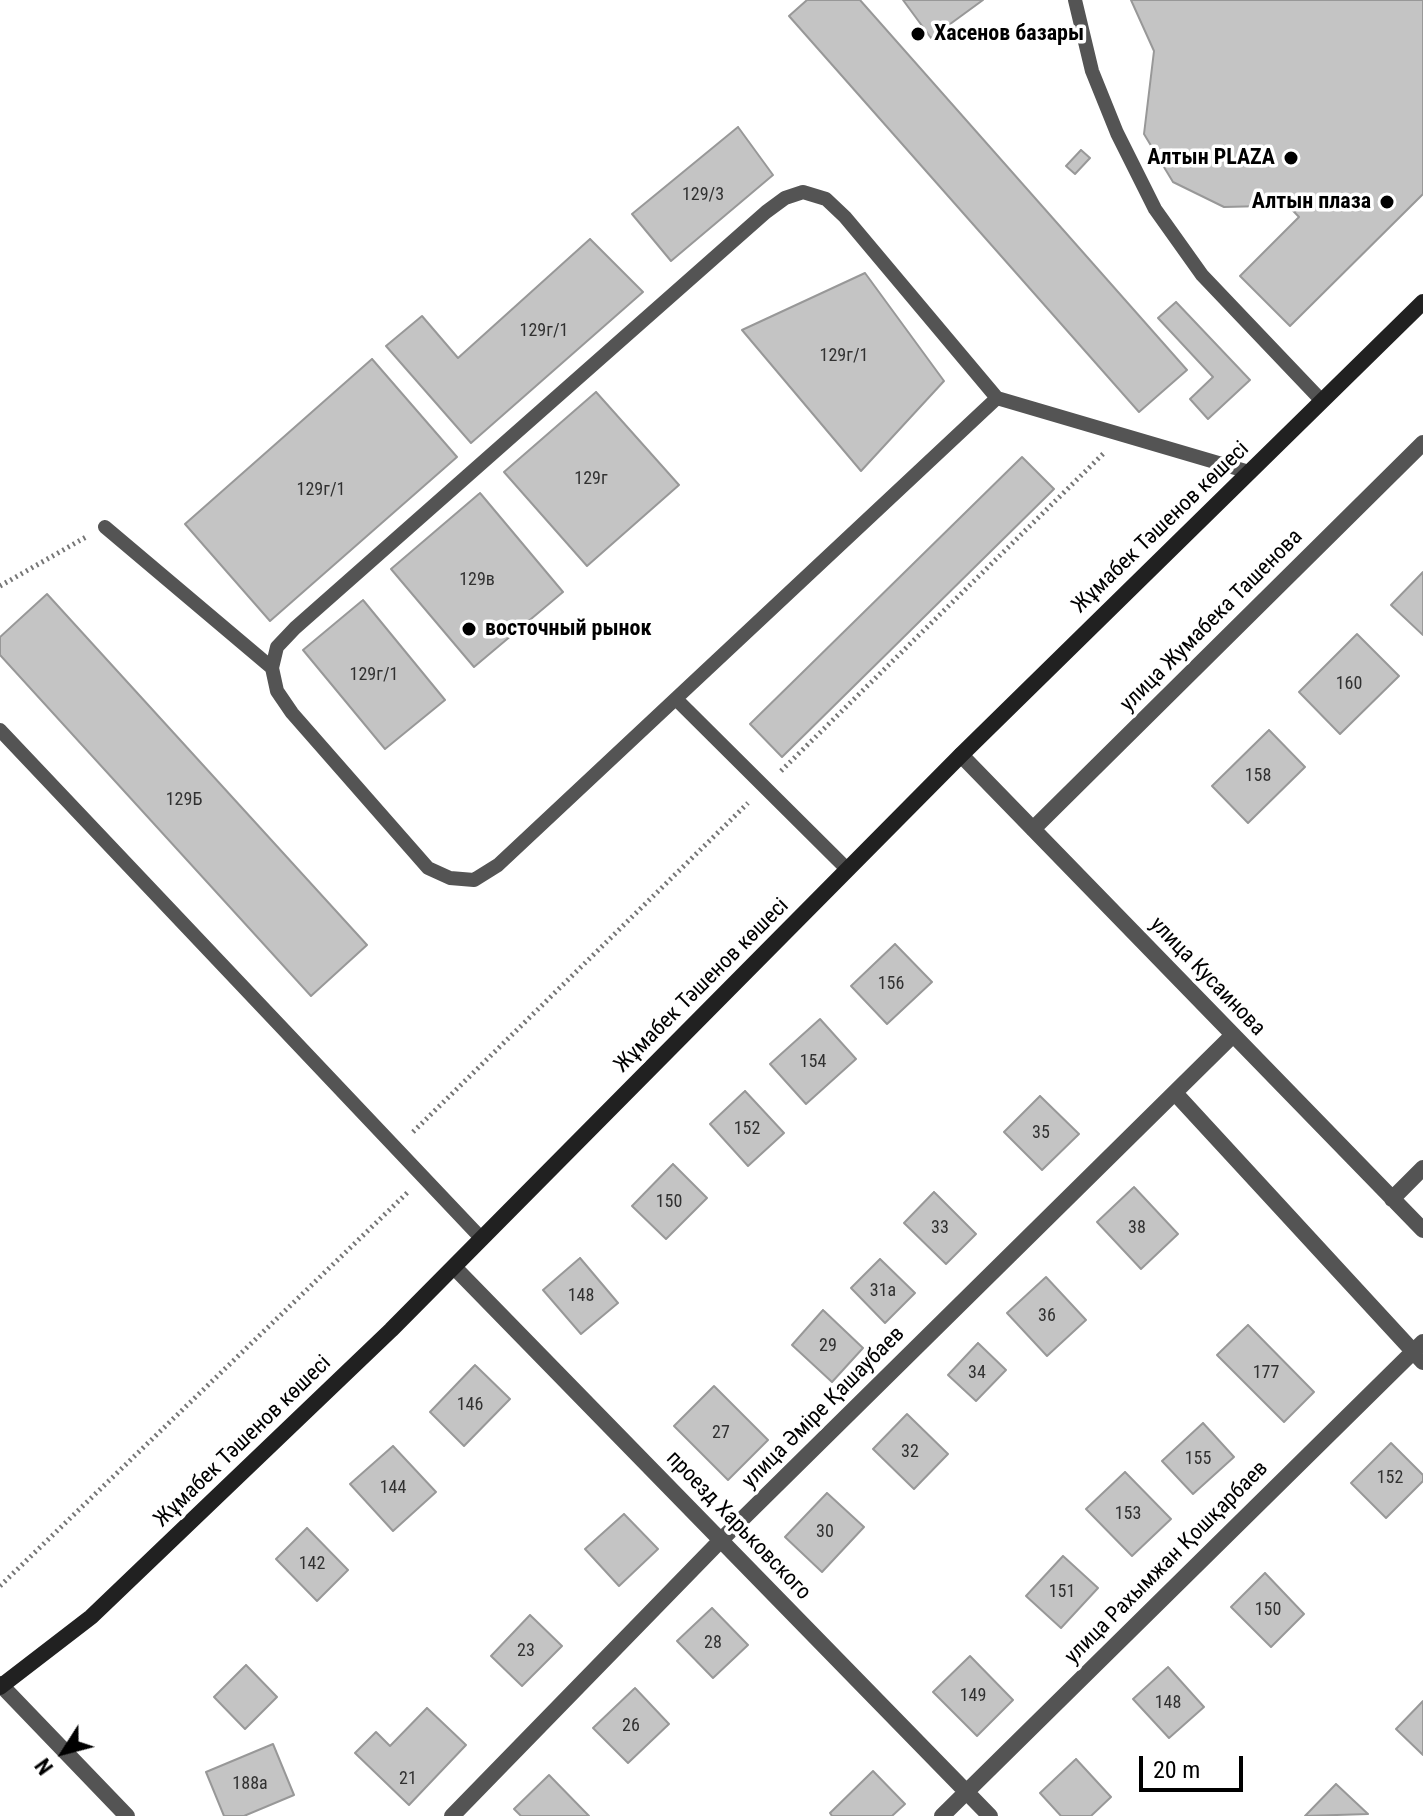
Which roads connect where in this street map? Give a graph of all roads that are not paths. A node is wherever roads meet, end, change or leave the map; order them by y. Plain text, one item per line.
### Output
1 (1075, 0) edge
2 (1423, 302) edge
3 (997, 398) junction
4 (1321, 400) junction
5 (1423, 443) edge
6 (1249, 472) junction
7 (105, 527) road end
8 (272, 668) junction
9 (676, 699) junction
10 (0, 730) edge
11 (961, 755) junction
12 (1033, 829) junction
13 (847, 869) junction
14 (1233, 1035) junction
15 (1175, 1093) junction
16 (1423, 1168) edge
17 (1392, 1199) junction
18 (1423, 1230) edge
19 (482, 1239) junction
20 (454, 1267) junction
21 (1420, 1352) edge
22 (721, 1540) junction
23 (1, 1685) edge
24 (966, 1791) junction
25 (127, 1816) edge
26 (452, 1816) edge
27 (942, 1816) edge
28 (990, 1816) edge

1 - 4 lane
2 - 4 main road, Жұмабек Тәшенов көшесі
3 - 6 lane
3 - 8 lane
3 - 9 lane
4 - 6 main road, Жұмабек Тәшенов көшесі
5 - 12 street, улица Жумабека Ташенова
6 - 11 main road, Жұмабек Тәшенов көшесі
7 - 8 lane
8 - 9 lane
9 - 13 lane
10 - 19 lane
11 - 12 street, улица Кусаинова
11 - 13 main road, Жұмабек Тәшенов көшесі
12 - 14 street, улица Кусаинова
13 - 19 main road, Жұмабек Тәшенов көшесі
14 - 15 street, улица Әміре Қашаубаев
14 - 17 street, улица Кусаинова
15 - 21 street
15 - 22 street, улица Әміре Қашаубаев
16 - 17 street
17 - 18 street, улица Кусаинова
19 - 20 main road, Жұмабек Тәшенов көшесі
20 - 22 street, проезд Харьковского
20 - 23 main road, Жұмабек Тәшенов көшесі
21 - 24 street, улица Рахымжан Қошқарбаев
22 - 24 street, проезд Харьковского
22 - 26 street, улица Әміре Қашаубаев
23 - 25 street
24 - 27 street, улица Рахымжан Қошқарбаев
24 - 28 street, проезд Харьковского

